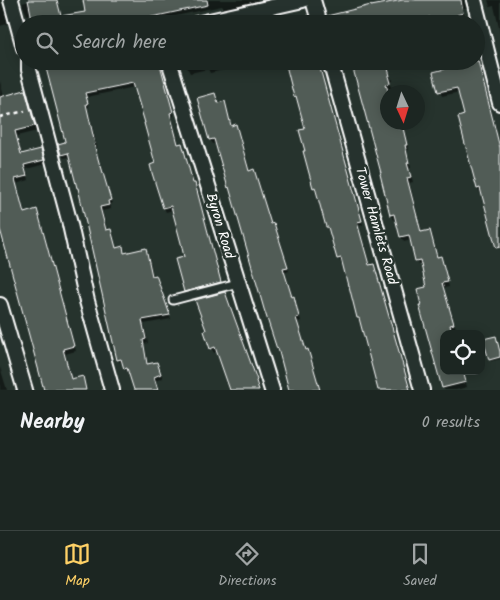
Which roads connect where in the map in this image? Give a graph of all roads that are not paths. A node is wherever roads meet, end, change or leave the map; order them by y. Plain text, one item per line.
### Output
1 (11, 0) edge
2 (303, 0) edge
3 (313, 0) edge
4 (474, 0) edge
5 (15, 15) edge
6 (236, 15) edge
7 (317, 15) edge
8 (478, 15) edge
9 (485, 43) edge
10 (29, 70) edge
11 (172, 70) edge
12 (333, 70) edge
13 (500, 102) edge
14 (238, 283) junction
15 (173, 300) dead end
16 (0, 304) edge
17 (25, 390) edge
18 (112, 390) edge
19 (272, 390) edge
20 (422, 390) edge

1 - 5 street
2 - 6 street
3 - 7 street
4 - 8 street
9 - 13 street
10 - 18 street
11 - 14 street, Byron Road
12 - 20 street, Tower Hamlets Road
14 - 15 lane
14 - 19 street, Byron Road
16 - 17 street

